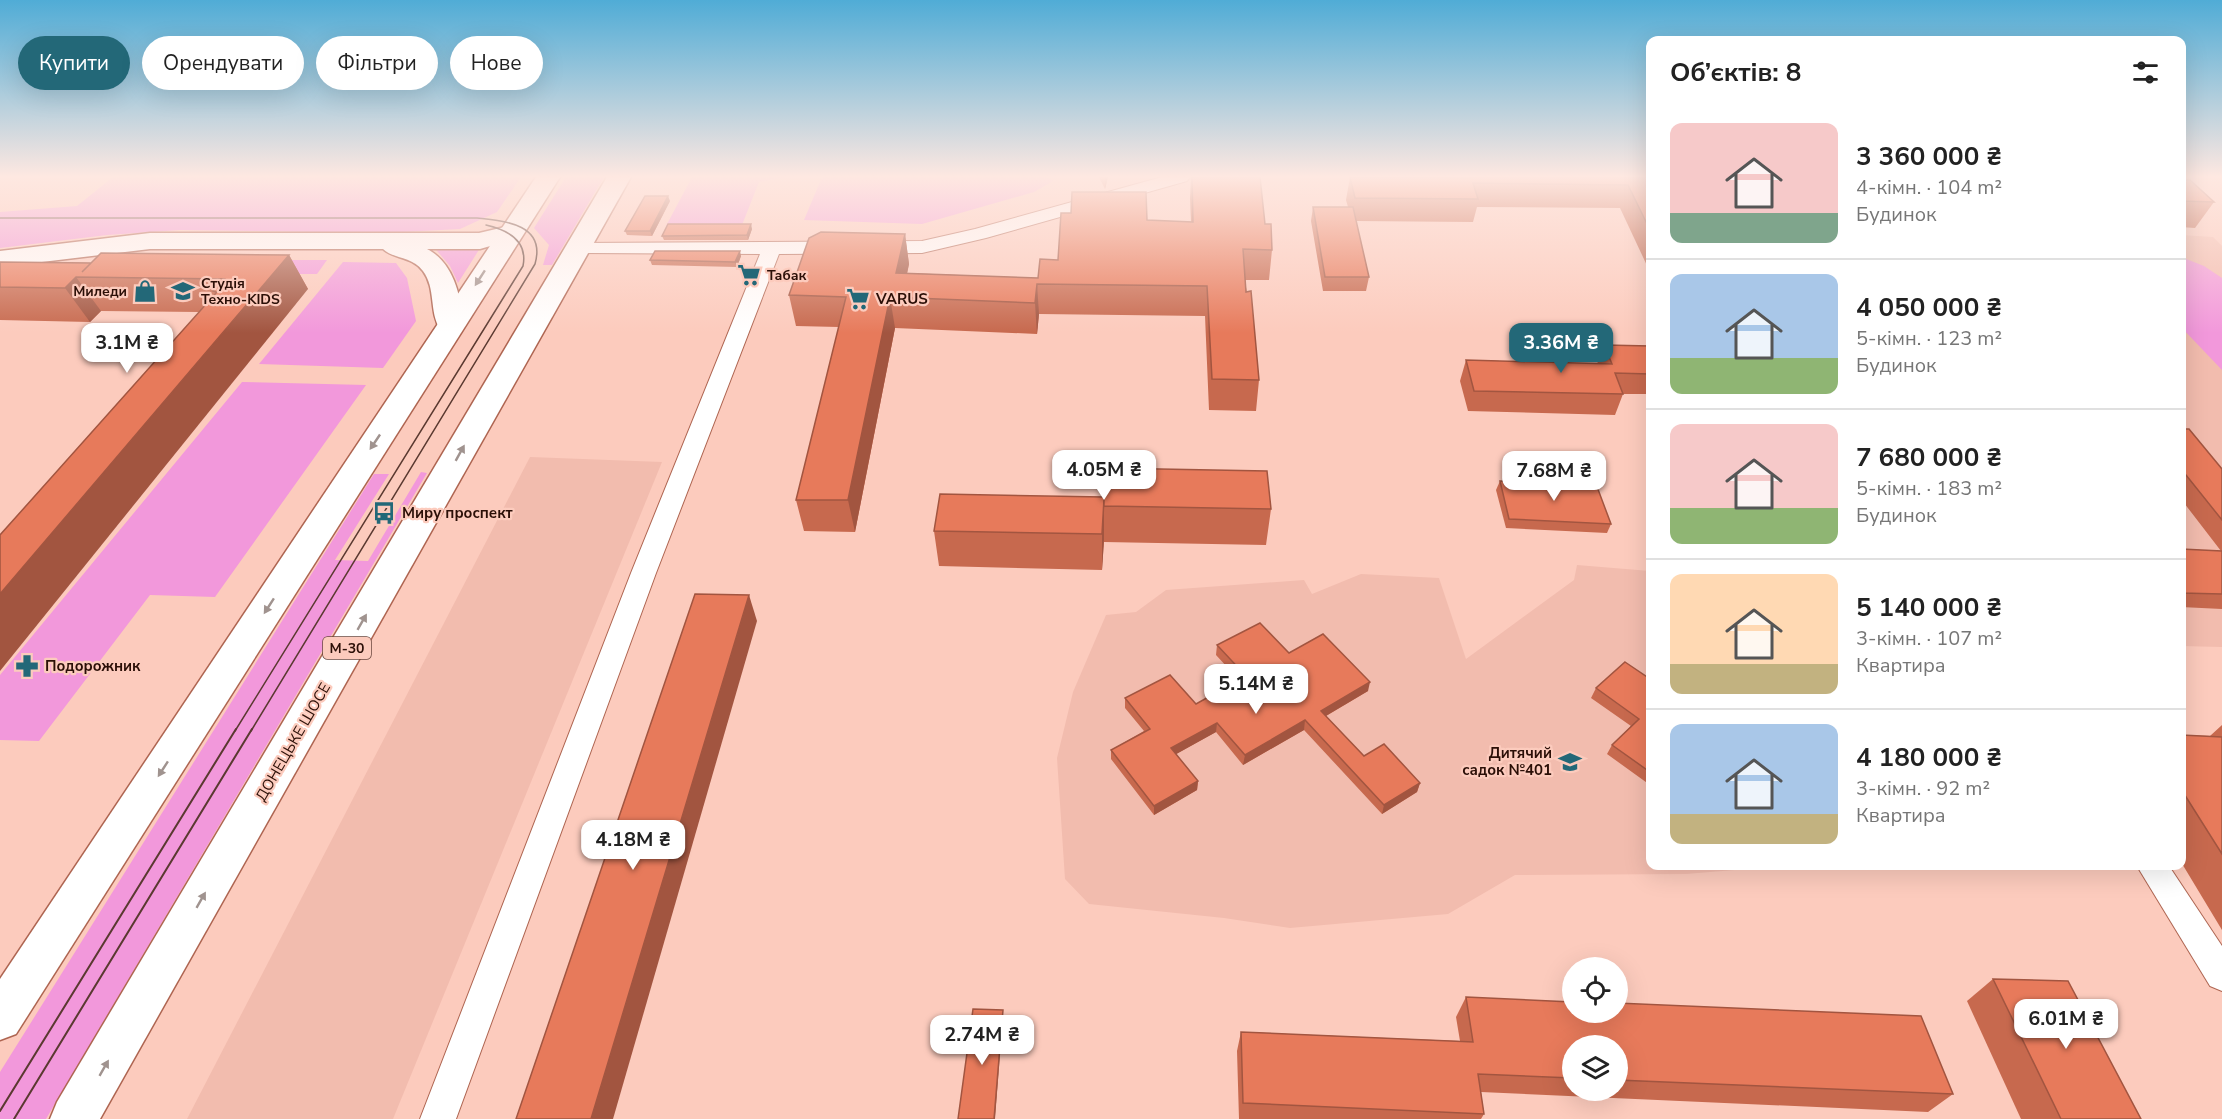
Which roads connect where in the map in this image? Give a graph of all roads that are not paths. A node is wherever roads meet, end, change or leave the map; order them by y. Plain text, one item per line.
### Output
1 (512, 229) edge
2 (590, 229) edge
3 (996, 229) edge
4 (509, 233) junction
5 (369, 243) junction
6 (580, 247) junction
7 (772, 248) junction
8 (0, 258) edge
9 (450, 323) junction
10 (2155, 870) edge
11 (2222, 975) edge
12 (0, 1018) edge
13 (74, 1119) edge
14 (438, 1119) edge

1 - 4 main road
2 - 6 main road, ДОНЕЦЬКЕ ШОСЕ / М-30
3 - 7 street
4 - 5 main road
4 -> 9 main road
5 - 8 main road
5 - 9 main road
6 - 7 street
13 -> 6 main road, ДОНЕЦЬКЕ ШОСЕ / М-30
7 - 14 street
9 -> 12 main road
10 - 11 street

